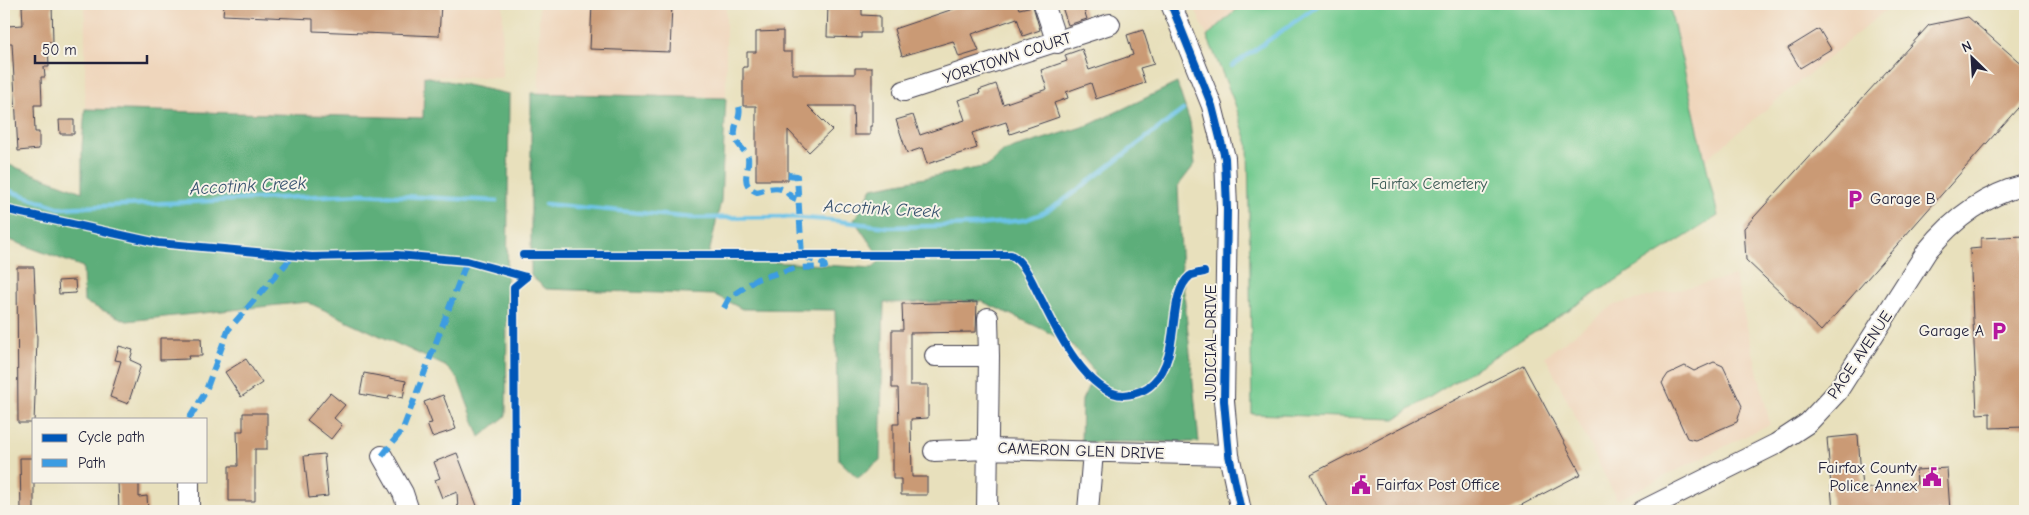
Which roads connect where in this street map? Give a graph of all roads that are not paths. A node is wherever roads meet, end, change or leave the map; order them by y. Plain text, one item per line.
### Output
1 (1044, 4) edge
2 (1171, 4) edge
3 (1110, 24) dead end
4 (1057, 43) junction
5 (904, 92) dead end
6 (2025, 185) edge
7 (988, 318) dead end
8 (935, 356) dead end
9 (989, 356) junction
10 (989, 449) junction
11 (934, 451) dead end
12 (1092, 452) junction
13 (1229, 455) junction
14 (382, 456) dead end
15 (189, 482) edge
16 (190, 511) edge
17 (409, 511) edge
18 (987, 511) edge
19 (1088, 511) edge
20 (1242, 511) edge
21 (1642, 511) edge

1 - 4 street
2 - 13 street, JUDICIAL DRIVE
3 - 4 street, YORKTOWN COURT
4 - 5 street, YORKTOWN COURT
6 - 21 street, PAGE AVENUE
7 - 9 street
8 - 9 street
9 - 10 street
10 - 11 street, CAMERON GLEN DRIVE
10 - 12 street, CAMERON GLEN DRIVE
10 - 18 street
12 - 13 street, CAMERON GLEN DRIVE
12 - 19 street
13 - 20 street, JUDICIAL DRIVE
14 - 17 street
15 - 16 street

